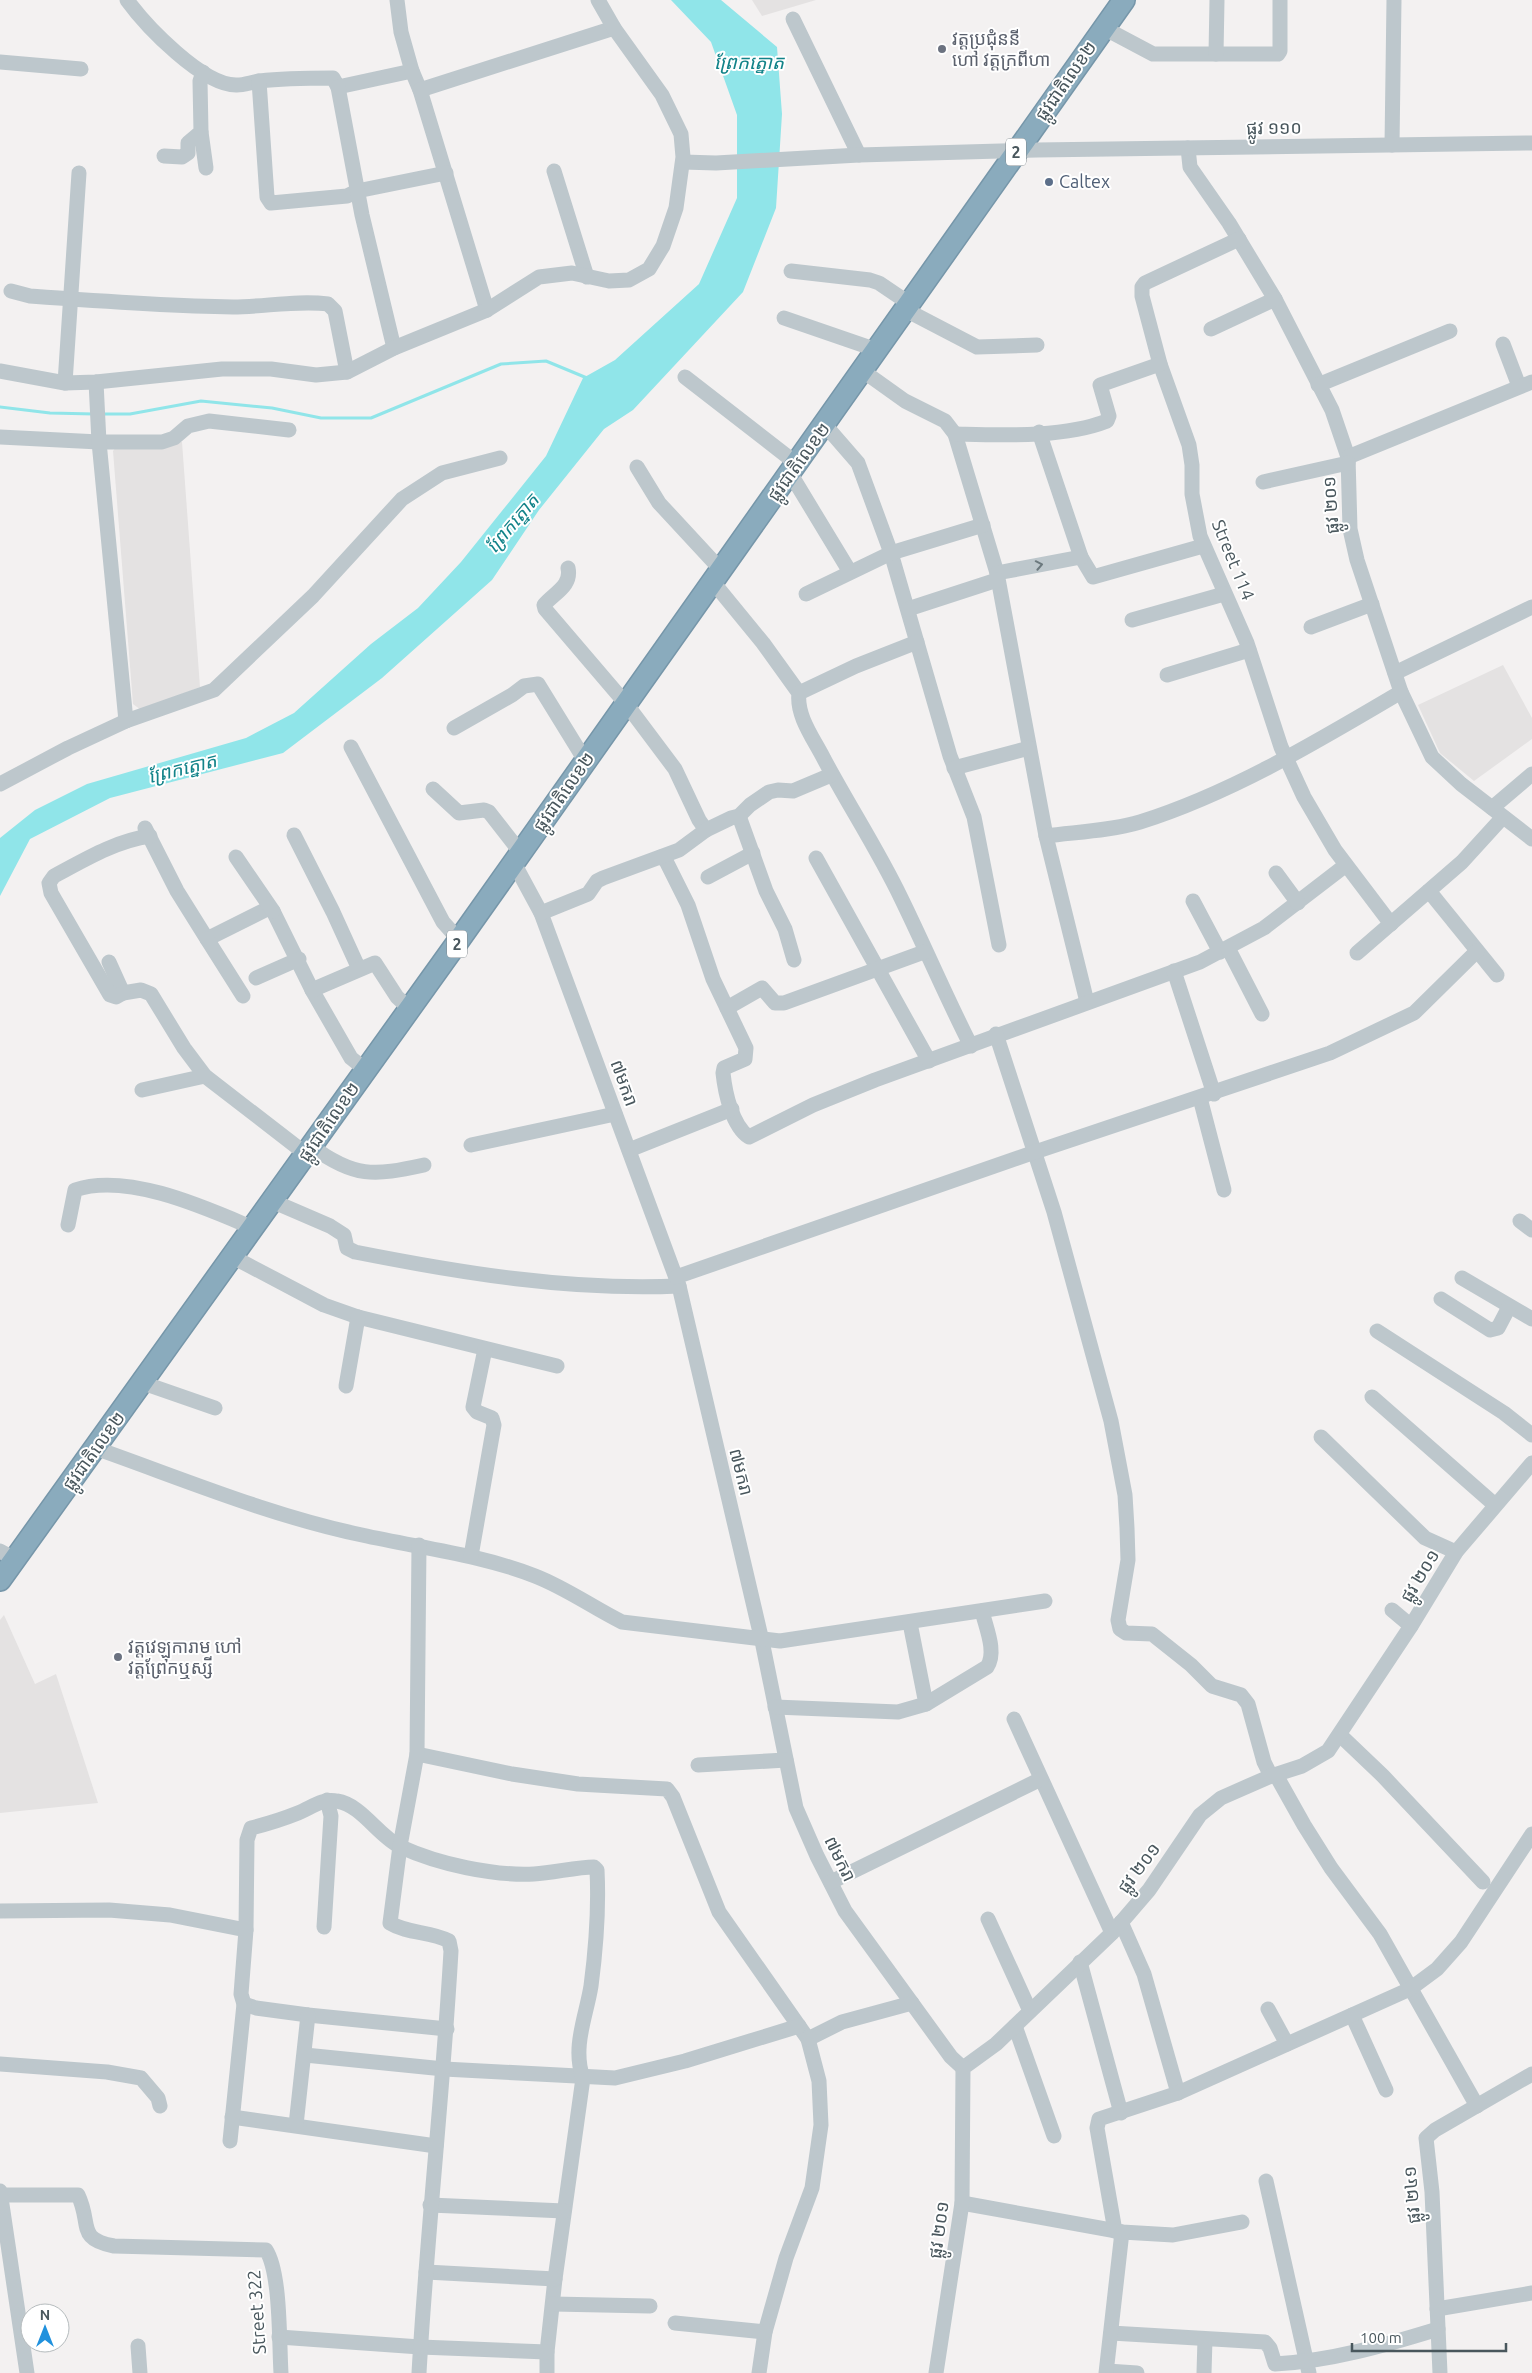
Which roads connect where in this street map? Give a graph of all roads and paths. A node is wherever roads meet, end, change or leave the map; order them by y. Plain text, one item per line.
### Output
1 (127, 0) edge
2 (397, 0) edge
3 (598, 0) edge
4 (1124, 0) edge
5 (1218, 0) edge
6 (1280, 0) edge
7 (1394, 0) edge
8 (793, 19) dead end
9 (614, 28) junction
10 (1104, 28) junction
11 (1216, 54) junction
12 (0, 62) edge
13 (81, 69) dead end
14 (412, 71) junction
15 (203, 72) junction
16 (259, 81) junction
17 (338, 87) junction
18 (420, 90) junction
19 (201, 132) junction
20 (1532, 143) edge
21 (1392, 145) junction
22 (1188, 148) junction
23 (1017, 151) junction
24 (859, 155) junction
25 (164, 156) dead end
26 (683, 162) junction
27 (206, 168) dead end
28 (554, 171) dead end
29 (79, 173) dead end
30 (446, 173) junction
31 (357, 191) junction
32 (1239, 239) junction
33 (791, 271) dead end
34 (587, 277) junction
35 (11, 291) dead end
36 (70, 299) junction
37 (1274, 299) junction
38 (908, 307) junction
39 (487, 310) junction
40 (784, 318) dead end
41 (1211, 329) dead end
42 (1450, 331) dead end
43 (1503, 344) dead end
44 (1038, 345) dead end
45 (394, 348) junction
46 (877, 350) junction
47 (1160, 364) junction
48 (0, 371) edge
49 (863, 371) junction
50 (347, 372) junction
51 (685, 377) dead end
52 (96, 382) junction
53 (65, 383) junction
54 (1526, 384) edge
55 (1318, 385) junction
56 (825, 425) junction
57 (289, 430) dead end
58 (1039, 432) junction
59 (955, 434) junction
60 (0, 437) edge
61 (99, 442) junction
62 (500, 458) dead end
63 (1348, 460) junction
64 (637, 467) dead end
65 (794, 469) junction
66 (1263, 482) dead end
67 (982, 525) junction
68 (1203, 546) junction
69 (891, 553) junction
70 (1081, 557) junction
71 (568, 568) dead end
72 (850, 572) junction
73 (717, 576) junction
74 (997, 576) junction
75 (806, 594) dead end
76 (1224, 594) junction
77 (1372, 604) junction
78 (1532, 607) edge
79 (908, 609) junction
80 (1132, 620) dead end
81 (1311, 626) dead end
82 (917, 642) junction
83 (1249, 650) junction
84 (1396, 673) junction
85 (1167, 675) dead end
86 (1401, 692) junction
87 (799, 693) junction
88 (627, 704) junction
89 (126, 721) junction
90 (454, 728) dead end
91 (351, 747) dead end
92 (1029, 748) junction
93 (1285, 758) junction
94 (586, 762) junction
95 (954, 768) junction
96 (1532, 774) edge
97 (831, 775) junction
98 (0, 784) edge
99 (433, 789) dead end
100 (1497, 812) junction
101 (740, 816) junction
102 (706, 830) junction
103 (294, 835) dead end
104 (1046, 836) junction
105 (1532, 839) edge
106 (753, 853) junction
107 (236, 857) dead end
108 (661, 857) junction
109 (518, 858) junction
110 (816, 858) dead end
111 (1346, 865) junction
112 (1276, 873) dead end
113 (708, 877) dead end
114 (1428, 891) junction
115 (1193, 901) dead end
116 (1298, 903) junction
117 (273, 912) junction
118 (541, 913) junction
119 (1391, 924) junction
120 (207, 938) junction
121 (459, 940) junction
122 (998, 944) dead end
123 (1224, 950) junction
124 (1477, 951) junction
125 (924, 952) junction
126 (1357, 952) dead end
127 (299, 959) junction
128 (794, 960) dead end
129 (108, 962) dead end
130 (359, 969) junction
131 (878, 969) junction
132 (1174, 971) junction
133 (1497, 975) dead end
134 (256, 978) dead end
135 (312, 990) junction
136 (123, 993) junction
137 (243, 996) dead end
138 (1087, 1002) junction
139 (727, 1008) junction
140 (410, 1009) junction
141 (1262, 1014) dead end
142 (996, 1034) junction
143 (971, 1046) junction
144 (929, 1061) junction
145 (366, 1070) junction
146 (205, 1076) junction
147 (142, 1090) dead end
148 (1207, 1096) junction
149 (732, 1109) junction
150 (615, 1114) junction
151 (471, 1145) dead end
152 (309, 1150) junction
153 (629, 1150) junction
154 (1036, 1152) junction
155 (424, 1165) dead end
156 (1224, 1190) dead end
157 (272, 1201) junction
158 (68, 1225) dead end
159 (253, 1228) junction
160 (231, 1256) junction
161 (1462, 1278) dead end
162 (677, 1282) junction
163 (1441, 1299) dead end
164 (1509, 1307) junction
165 (358, 1317) junction
166 (1532, 1319) edge
167 (1377, 1331) dead end
168 (485, 1349) junction
169 (557, 1366) dead end
170 (143, 1382) junction
171 (346, 1386) dead end
172 (1372, 1397) dead end
173 (215, 1408) dead end
174 (1321, 1436) dead end
175 (1532, 1436) edge
176 (95, 1448) junction
177 (1532, 1463) edge
178 (1495, 1506) junction
179 (420, 1545) junction
180 (1456, 1552) junction
181 (8, 1555) edge
182 (471, 1556) junction
183 (0, 1580) edge
184 (1045, 1601) dead end
185 (1392, 1610) dead end
186 (982, 1611) junction
187 (910, 1623) junction
188 (1411, 1626) junction
189 (762, 1640) junction
190 (926, 1704) junction
191 (775, 1707) junction
192 (1014, 1719) dead end
193 (1340, 1734) junction
194 (418, 1754) junction
195 (786, 1760) junction
196 (698, 1765) dead end
197 (1273, 1775) junction
198 (1041, 1779) junction
199 (327, 1800) junction
200 (1532, 1834) edge
201 (400, 1846) junction
202 (830, 1882) junction
203 (1483, 1882) dead end
204 (0, 1911) edge
205 (988, 1919) dead end
206 (324, 1927) dead end
207 (1116, 1928) junction
208 (246, 1930) junction
209 (1080, 1962) junction
210 (1410, 1989) junction
211 (912, 2003) junction
212 (244, 2004) junction
213 (1268, 2009) dead end
214 (1030, 2011) junction
215 (308, 2014) junction
216 (1352, 2015) junction
217 (800, 2026) junction
218 (1015, 2026) junction
219 (446, 2029) junction
220 (808, 2039) junction
221 (1287, 2044) junction
222 (305, 2055) junction
223 (0, 2064) edge
224 (963, 2068) junction
225 (444, 2069) junction
226 (1532, 2074) edge
227 (583, 2078) junction
228 (1386, 2090) dead end
229 (1178, 2092) junction
230 (160, 2106) dead end
231 (1477, 2106) junction
232 (1121, 2113) junction
233 (232, 2116) junction
234 (296, 2125) junction
235 (1054, 2136) dead end
236 (230, 2140) dead end
237 (436, 2146) junction
238 (1266, 2181) dead end
239 (0, 2193) edge
240 (962, 2203) junction
241 (430, 2205) junction
242 (564, 2211) junction
243 (1242, 2222) dead end
244 (1118, 2232) junction
245 (426, 2272) junction
246 (555, 2279) junction
247 (1532, 2293) edge
248 (552, 2304) junction
249 (650, 2306) dead end
250 (1437, 2309) junction
251 (676, 2323) dead end
252 (1438, 2329) junction
253 (765, 2332) junction
254 (1111, 2333) junction
255 (279, 2337) junction
256 (1206, 2339) junction
257 (138, 2346) dead end
258 (420, 2347) junction
259 (547, 2352) junction
260 (1271, 2368) edge
261 (1308, 2368) edge
262 (1106, 2372) edge
263 (27, 2373) edge
264 (140, 2373) edge
265 (281, 2373) edge
266 (419, 2373) edge
267 (547, 2373) edge
268 (759, 2373) edge
269 (936, 2373) edge
270 (1138, 2373) edge
271 (1204, 2373) edge
272 (1440, 2373) edge

1 - 15 street
2 - 14 street
3 - 9 street
4 - 10 highway, ផ្លូវជាតិលេខ២ / 2
5 - 11 street
6 - 11 street
7 - 21 street
8 - 24 street
9 - 18 street
9 - 26 street
10 - 11 street
10 - 23 highway, ផ្លូវជាតិលេខ២ / 2
12 - 13 street
14 - 17 street
14 - 18 street
15 - 16 street
15 - 19 street
16 - 17 street
16 - 31 street
17 - 31 street
18 - 30 street
19 - 25 street
19 - 27 street
20 - 21 street, ផ្លូវ ១១០
21 - 22 street, ផ្លូវ ១១០
22 - 23 street, ផ្លូវ ១១០
22 - 32 street, ផ្លូវ ២០១
23 - 24 street, ផ្លូវ ១១០
23 - 38 highway, ផ្លូវជាតិលេខ២ / 2
24 - 26 street, ផ្លូវ ១១០
26 - 34 street
28 - 34 street
29 - 36 street
30 - 31 street
30 - 39 street
31 - 45 street
32 - 37 street, ផ្លូវ ២០១
32 - 47 street, Street 114
33 - 38 street
34 - 39 street
35 - 36 street
36 - 50 street
36 - 53 street
37 - 41 street
37 - 55 street, ផ្លូវ ២០១
38 - 44 street
38 - 46 highway, ផ្លូវជាតិលេខ២ / 2
39 - 45 street
40 - 46 street
42 - 55 street
43 - 54 street
45 - 50 street
46 - 49 highway, ផ្លូវជាតិលេខ២ / 2
47 - 58 street
47 - 68 street, Street 114
48 - 53 street
49 - 56 highway, ផ្លូវជាតិលេខ២ / 2
49 - 59 street
50 - 52 street
51 - 65 street
52 - 53 street
52 - 61 street
54 - 63 street
55 - 63 street, ផ្លូវ ២០១
56 - 65 highway, ផ្លូវជាតិលេខ២ / 2
56 - 69 street
57 - 61 street
58 - 59 street
58 - 70 street
59 - 67 street
60 - 61 street
61 - 89 street
62 - 89 street
63 - 66 street
63 - 77 street, ផ្លូវ ២០១
64 - 73 street
65 - 72 street
65 - 73 highway, ផ្លូវជាតិលេខ២ / 2
67 - 69 street
67 - 74 street
68 - 70 street
68 - 76 street, Street 114
69 - 72 street
69 - 79 street
74 -> 70 street
71 - 88 street
72 - 75 street
73 - 87 street
73 - 88 highway, ផ្លូវជាតិលេខ២ / 2
74 - 79 street
74 - 92 street
76 - 80 street
76 - 83 street, Street 114
77 - 81 street
77 - 84 street, ផ្លូវ ២០១
78 - 84 street
79 - 82 street
82 - 87 street
82 - 95 street
83 - 85 street
83 - 93 street, Street 114
84 - 86 street, ផ្លូវ ២០១
86 - 93 street
86 - 100 street, ផ្លូវ ២០១
87 - 97 street
88 - 94 highway, ផ្លូវជាតិលេខ២ / 2
88 - 102 street
89 - 98 street
90 - 94 street
91 - 121 street
92 - 95 street
92 - 104 street
93 - 104 street
93 - 111 street, Street 114
94 - 109 highway, ផ្លូវជាតិលេខ២ / 2
95 - 122 street
96 - 100 street
97 - 101 street
97 - 125 street
99 - 109 street, ៧មករា
100 - 105 street, ផ្លូវ ២០១
100 - 114 street
101 - 102 street
101 - 106 street
102 - 108 street
103 - 130 street
104 - 138 street
106 - 113 street
106 - 128 street
107 - 117 street
108 - 118 street
108 - 139 street
109 - 118 street, ៧មករា
109 - 121 highway, ផ្លូវជាតិលេខ២ / 2
110 - 131 street
111 - 116 street
111 - 119 street, Street 114
112 - 116 street
114 - 119 street
114 - 124 street
115 - 123 street
116 - 123 street
117 - 120 street
117 - 127 street
118 - 150 street, ៧មករា
119 - 126 street
120 - 136 street
120 - 137 street
121 - 140 highway, ផ្លូវជាតិលេខ២ / 2
123 - 132 street
123 - 141 street
124 - 133 street
124 - 148 street
125 - 131 street
125 - 143 street
127 - 134 street
127 - 135 street
129 - 136 street
130 - 135 street
130 - 140 street
131 - 139 street
131 - 144 street
132 - 138 street
132 - 148 street
135 - 145 street
136 - 146 street
138 - 142 street
139 - 149 street
140 - 145 highway, ផ្លូវជាតិលេខ២ / 2
142 - 143 street
142 - 154 street
143 - 144 street
144 - 149 street
145 - 152 highway, ផ្លូវជាតិលេខ២ / 2
146 - 147 street
146 - 152 street
148 - 154 street
148 - 156 street
149 - 153 street
150 - 151 street
150 - 153 street, ៧មករា
152 - 155 street
152 - 157 highway, ផ្លូវជាតិលេខ២ / 2
153 - 162 street, ៧មករា
154 - 162 street
154 - 197 street
157 - 159 highway, ផ្លូវជាតិលេខ២ / 2
157 - 162 street
158 - 159 street
159 - 160 highway, ផ្លូវជាតិលេខ២ / 2
160 - 165 street
160 - 170 highway, ផ្លូវជាតិលេខ២ / 2
161 - 164 street
162 - 189 street, ៧មករា
163 - 164 street
164 - 166 street
165 - 168 street
165 - 171 street
167 - 175 street
168 - 169 street
168 - 182 street
170 - 173 street
170 - 176 highway, ផ្លូវជាតិលេខ២ / 2
172 - 178 street
174 - 180 street
176 - 179 street
176 - 181 highway, ផ្លូវជាតិលេខ២ / 2
177 - 178 street, ផ្លូវ ២០១
178 - 180 street, ផ្លូវ ២០១
179 - 182 street
179 - 194 street
180 - 188 street, ផ្លូវ ២០១
181 - 183 highway, ផ្លូវជាតិលេខ២ / 2
182 - 189 street
184 - 186 street
185 - 188 street
186 - 187 street
186 - 190 street
187 - 189 street
187 - 190 street
188 - 193 street, ផ្លូវ ២០១
189 - 191 street, ៧មករា
190 - 191 street
191 - 195 street, ៧មករា
192 - 198 street
193 - 197 street, ផ្លូវ ២០១
193 - 203 street
194 - 201 street
194 - 217 street
195 - 196 street
195 - 202 street, ៧មករា
197 - 207 street, ផ្លូវ ២០១
197 - 210 street
198 - 202 street
198 - 207 street
199 - 201 street
199 - 206 street
199 - 208 street
200 - 210 street
201 - 219 street
201 - 227 street
202 - 211 street, ៧មករា
204 - 208 street
205 - 214 street
207 - 209 street, ផ្លូវ ២០១
207 - 229 street
208 - 212 street
209 - 214 street, ផ្លូវ ២០១
209 - 232 street
210 - 216 street
210 - 231 street
211 - 220 street
211 - 224 street, ៧មករា
212 - 215 street
212 - 233 street
213 - 221 street
214 - 218 street, ផ្លូវ ២០១
215 - 219 street
215 - 222 street
216 - 221 street
216 - 228 street
217 - 220 street
217 - 227 street
218 - 224 street, ផ្លូវ ២០១
218 - 235 street
219 - 225 street
220 - 253 street
221 - 229 street
222 - 225 street
222 - 234 street
223 - 230 street
224 - 240 street, ផ្លូវ ២០១
225 - 227 street
225 - 237 street
226 - 231 street, ផ្លូវ ២៤១
227 - 242 street
229 - 232 street
231 - 250 street, ផ្លូវ ២៤១
232 - 244 street
233 - 234 street
233 - 236 street
234 - 237 street
237 - 241 street
238 - 261 street
239 - 255 street, Street 322
239 - 263 street
240 - 244 street
240 - 269 street, ផ្លូវ ២០១
241 - 242 street
241 - 245 street
242 - 246 street
243 - 244 street
244 - 254 street
245 - 246 street
245 - 258 street
246 - 248 street
247 - 250 street
248 - 249 street
248 - 259 street
250 - 252 street, ផ្លូវ ២៤១
251 - 253 street
252 - 261 street
252 - 272 street, ផ្លូវ ២៤១
253 - 268 street
254 - 256 street
254 - 262 street
255 - 258 street
255 - 265 street, Street 322
256 - 260 street
256 - 271 street
257 - 264 street
258 - 259 street
258 - 266 street
259 - 267 street
260 - 261 street
262 - 270 street

